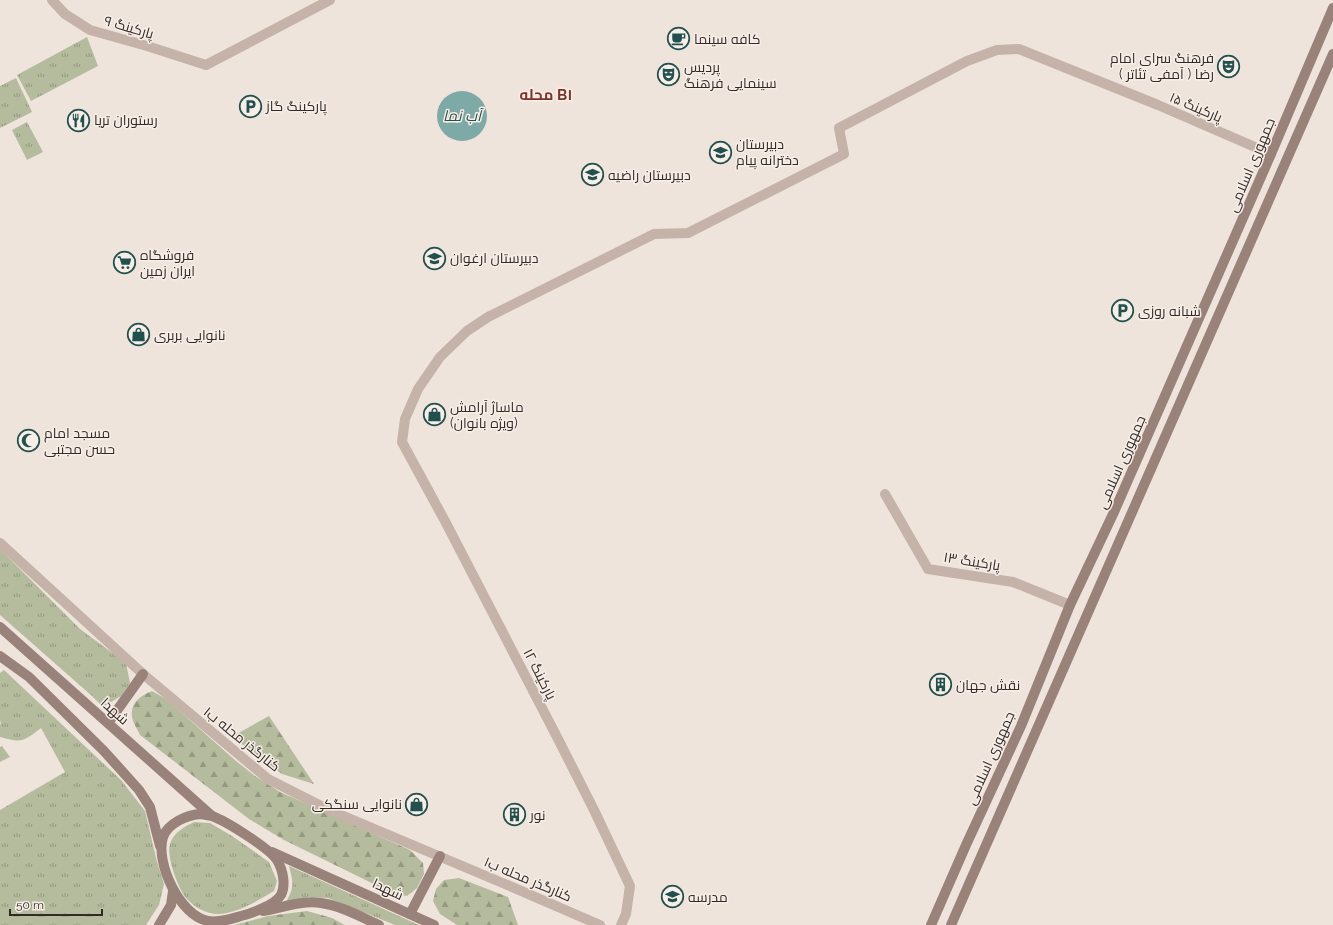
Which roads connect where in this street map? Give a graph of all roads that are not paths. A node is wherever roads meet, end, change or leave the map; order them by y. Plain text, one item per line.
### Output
1 (52, 0) edge
2 (330, 0) edge
3 (1333, 8) edge
4 (1333, 54) edge
5 (1271, 154) junction
6 (1217, 278) junction
7 (1232, 285) junction
8 (402, 442) joint
9 (885, 494) dead end
10 (0, 543) edge
11 (1070, 605) junction
12 (0, 627) edge
13 (0, 656) edge
14 (12, 664) junction
15 (0, 665) edge
16 (142, 674) junction
17 (108, 723) junction
18 (212, 816) junction
19 (264, 849) junction
20 (440, 856) junction
21 (162, 858) junction
22 (173, 890) junction
23 (247, 914) junction
24 (410, 914) junction
25 (219, 921) junction
26 (159, 925) edge
27 (206, 925) edge
28 (379, 925) edge
29 (434, 925) edge
30 (600, 925) edge
31 (622, 925) edge
32 (931, 925) edge
33 (951, 925) edge

1 - 2 street, پارکینگ ۹
3 - 5 main road, جمهوری اسلامی
4 - 7 main road
5 - 6 main road, جمهوری اسلامی
5 - 8 street, پارکینگ ۱۵
6 - 7 main road
6 - 11 main road, جمهوری اسلامی
7 - 33 main road
8 - 31 street, پارکینگ ۱۲
9 - 11 street, پارکینگ ۱۳
10 - 16 street, کنارگذر محله ب۱
11 - 32 main road, جمهوری اسلامی
12 - 17 main road, شهدا
13 - 14 main road
14 - 15 street
14 - 21 main road
16 - 17 main road
16 - 20 street, کنارگذر محله ب۱
17 - 18 main road, شهدا
18 - 19 main road
18 - 21 main road
19 - 23 main road
19 - 24 main road, شهدا
20 - 24 main road
20 - 30 street, کنارگذر محله ب۱
21 - 22 main road
22 - 25 main road
22 - 26 main road
23 - 25 main road
23 - 28 main road
24 - 29 main road, شهدا
25 - 27 main road

